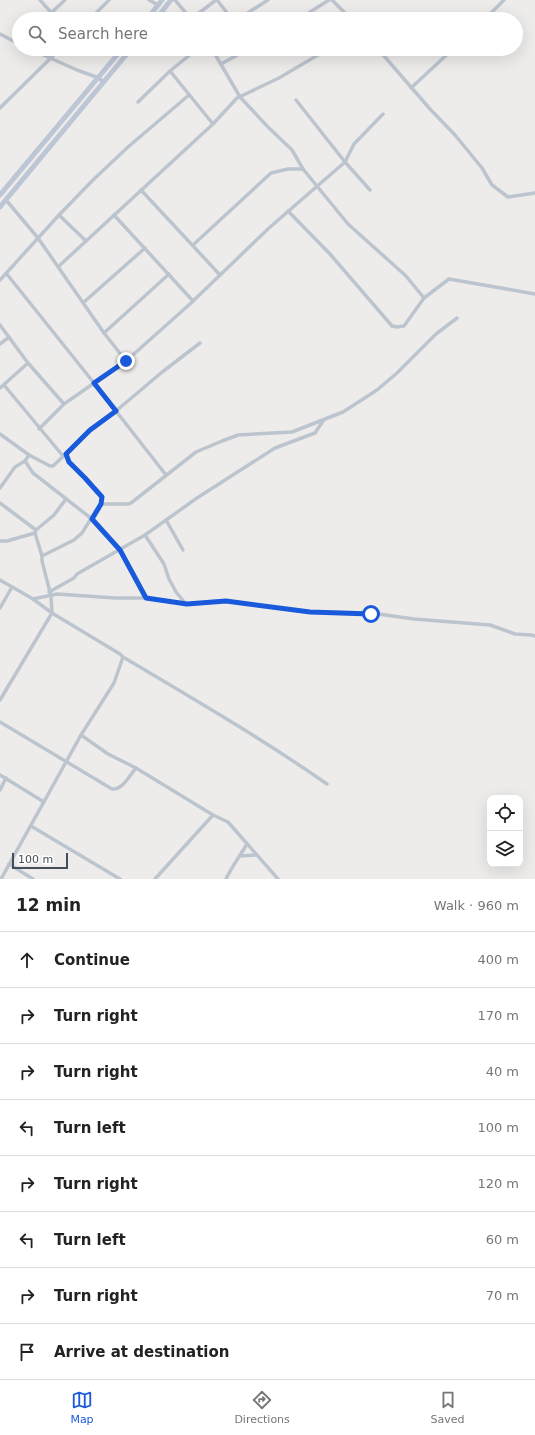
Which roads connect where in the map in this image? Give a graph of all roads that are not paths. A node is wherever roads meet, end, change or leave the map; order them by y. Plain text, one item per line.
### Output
1 (40, 0) edge
2 (66, 0) edge
3 (109, 0) edge
4 (149, 0) edge
5 (162, 0) edge
6 (171, 0) edge
7 (175, 0) edge
8 (216, 0) edge
9 (268, 0) edge
10 (329, 0) edge
11 (332, 0) edge
12 (504, 0) edge
13 (158, 5) junction
14 (50, 12) edge
15 (52, 12) edge
16 (97, 12) edge
17 (152, 12) edge
18 (162, 12) edge
19 (185, 12) edge
20 (200, 12) edge
21 (226, 12) edge
22 (249, 12) edge
23 (310, 12) edge
24 (344, 12) edge
25 (492, 12) edge
26 (1, 36) edge
27 (12, 41) edge
28 (44, 56) edge
29 (53, 56) edge
30 (116, 56) edge
31 (125, 56) edge
32 (188, 56) edge
33 (216, 56) edge
34 (235, 56) edge
35 (316, 56) edge
36 (384, 56) edge
37 (445, 56) edge
38 (50, 59) junction
39 (221, 64) junction
40 (170, 71) junction
41 (99, 78) junction
42 (104, 82) junction
43 (411, 88) junction
44 (189, 95) junction
45 (240, 97) junction
46 (296, 100) dead end
47 (138, 102) dead end
48 (0, 108) edge
49 (383, 114) dead end
50 (213, 124) junction
51 (345, 162) junction
52 (303, 169) junction
53 (318, 186) junction
54 (142, 190) junction
55 (370, 190) dead end
56 (535, 193) edge
57 (0, 195) edge
58 (6, 200) junction
59 (0, 207) edge
60 (288, 211) junction
61 (59, 215) junction
62 (114, 215) junction
63 (38, 238) junction
64 (86, 241) junction
65 (193, 245) junction
66 (145, 248) junction
67 (59, 266) junction
68 (6, 273) junction
69 (169, 274) junction
70 (220, 275) junction
71 (0, 280) edge
72 (535, 294) edge
73 (424, 298) junction
74 (193, 301) junction
75 (84, 302) junction
76 (457, 318) dead end
77 (0, 325) edge
78 (104, 333) junction
79 (9, 337) junction
80 (200, 343) dead end
81 (0, 344) edge
82 (126, 361) junction
83 (28, 363) junction
84 (94, 383) junction
85 (2, 387) edge
86 (64, 404) junction
87 (116, 411) junction
88 (324, 420) junction
89 (39, 429) junction
90 (0, 434) edge
91 (29, 455) junction
92 (64, 455) junction
93 (59, 460) junction
94 (25, 461) junction
95 (69, 462) junction
96 (166, 475) junction
97 (0, 488) edge
98 (66, 499) junction
99 (0, 503) edge
100 (101, 504) junction
101 (92, 519) junction
102 (166, 520) junction
103 (35, 531) junction
104 (145, 535) junction
105 (0, 541) edge
106 (120, 550) junction
107 (183, 550) dead end
108 (42, 556) junction
109 (0, 580) edge
110 (12, 587) junction
111 (50, 594) junction
112 (146, 598) junction
113 (33, 599) junction
114 (187, 604) junction
115 (0, 608) edge
116 (52, 613) junction
117 (535, 636) edge
118 (123, 657) junction
119 (0, 700) edge
120 (0, 722) edge
121 (81, 735) junction
122 (66, 762) junction
123 (136, 768) junction
124 (0, 775) edge
125 (6, 778) junction
126 (327, 784) dead end
127 (0, 790) edge
128 (44, 802) junction
129 (213, 815) junction
130 (31, 826) junction
131 (247, 844) junction
132 (256, 854) junction
133 (240, 856) junction
134 (9, 864) junction
135 (1, 879) edge
136 (33, 879) edge
137 (120, 879) edge
138 (155, 879) edge
139 (226, 879) edge
140 (278, 879) edge

1 - 14 street
2 - 15 street
3 - 16 street
4 - 13 street
5 - 13 main road
6 - 18 main road
7 - 19 street
8 - 20 street
8 - 21 street
9 - 22 street
10 - 23 street
11 - 24 street
12 - 25 street
13 - 17 main road
26 - 27 street
28 - 38 street
29 - 38 street
30 - 41 main road
31 - 42 main road
32 - 40 street
33 - 39 street
34 - 39 street
35 - 45 street
36 - 43 street
37 - 43 street
38 - 41 street
38 - 48 street
39 - 45 street
40 - 44 street
40 - 47 street
41 - 42 street
41 - 57 main road
42 - 58 main road
43 - 56 street
44 - 50 street
44 - 61 street
45 - 50 street
45 - 52 street
46 - 51 street
49 - 51 street
50 - 54 street
51 - 53 street
51 - 55 street
52 - 53 street
52 - 65 street
53 - 60 street
53 - 73 street
54 - 62 street
54 - 65 street
58 - 59 main road
58 - 63 street
60 - 70 street
60 - 73 street
61 - 63 street
61 - 64 street
62 - 64 street
62 - 66 street
63 - 67 street
63 - 68 street
64 - 67 street
65 - 70 street
66 - 69 street
66 - 75 street
67 - 75 street
68 - 71 street
68 - 84 street
69 - 74 street
69 - 78 street
70 - 74 street
72 - 73 street
74 - 82 street
75 - 78 street
76 - 88 street
77 - 79 street
78 - 82 street
79 - 81 street
79 - 83 street
80 - 87 street
82 - 84 street
83 - 85 street
83 - 86 street
84 - 86 street
84 - 87 street
85 - 89 street
86 - 89 street
87 - 92 street
87 - 96 street
88 - 96 street
88 - 102 street
89 - 92 street
90 - 91 street
91 - 93 street
91 - 94 street
92 - 93 street
92 - 95 street
93 - 95 street
94 - 97 street
94 - 98 street
95 - 100 street
96 - 100 street
98 - 101 street
98 - 103 street
99 - 103 street
100 - 101 street
101 - 106 street
101 - 108 street
102 - 104 street
102 - 107 street
103 - 105 street
103 - 108 street
104 - 106 street
104 - 114 street
106 - 111 street
106 - 112 street
108 - 111 street
109 - 110 street
110 - 113 street
110 - 115 street
111 - 112 street
111 - 113 street
111 - 116 street
112 - 114 street
113 - 116 street
114 - 117 street
116 - 118 street
116 - 119 street
118 - 121 street
118 - 126 street
120 - 122 street
121 - 122 street
121 - 123 street
122 - 123 street
122 - 128 street
123 - 129 street
124 - 125 street
125 - 127 street
125 - 128 street
128 - 130 street
129 - 131 street
129 - 138 street
130 - 134 street
130 - 137 street
131 - 132 street
131 - 133 street
132 - 133 street
132 - 140 street
133 - 139 street
134 - 135 street
134 - 136 street

